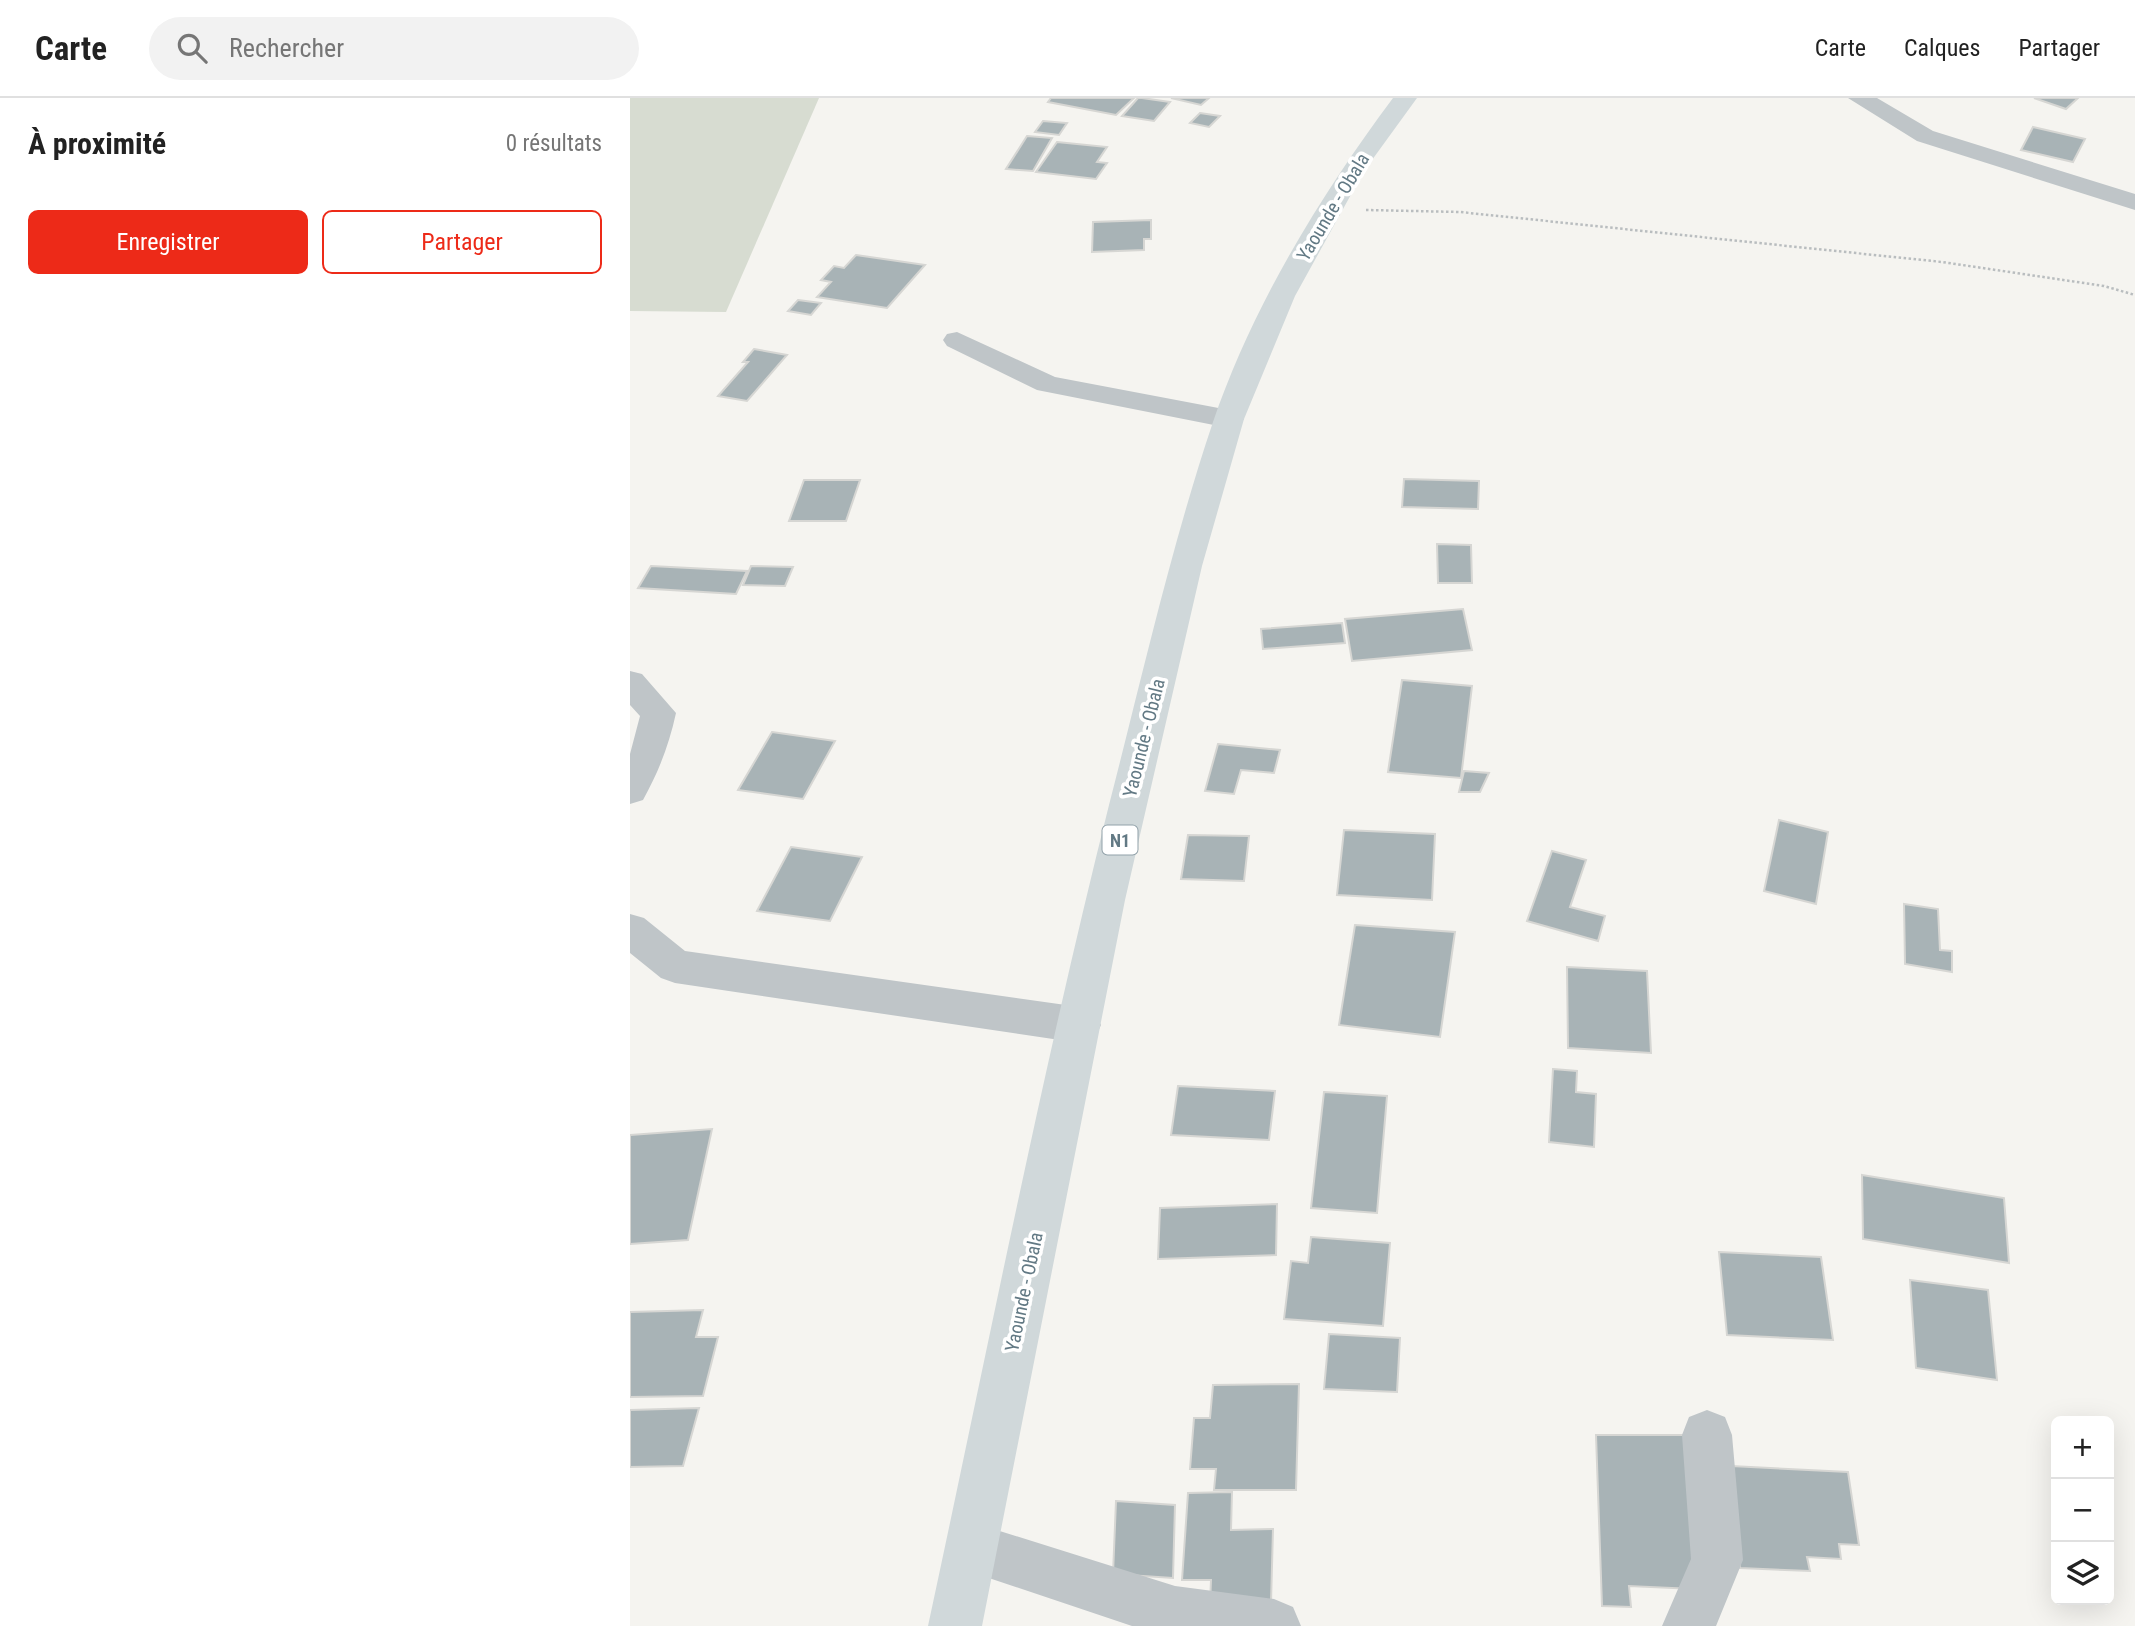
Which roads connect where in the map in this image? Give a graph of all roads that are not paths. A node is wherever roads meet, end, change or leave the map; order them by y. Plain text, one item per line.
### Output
1 (1405, 98) edge
2 (1860, 98) edge
3 (2135, 202) edge
4 (957, 340) dead end
5 (1229, 419) junction
6 (630, 683) edge
7 (630, 790) edge
8 (630, 930) edge
9 (1080, 1025) junction
10 (1707, 1436) dead end
11 (971, 1548) junction
12 (955, 1626) edge
13 (1274, 1626) edge
14 (1689, 1626) edge

1 - 5 highway, Yaounde - Obala / N1
2 - 3 street
4 - 5 street
5 - 9 highway, Yaounde - Obala / N1
6 - 7 street
8 - 9 street
9 - 11 highway, Yaounde - Obala / N1
10 - 14 street
11 - 12 highway, Yaounde - Obala / N1
11 - 13 street

